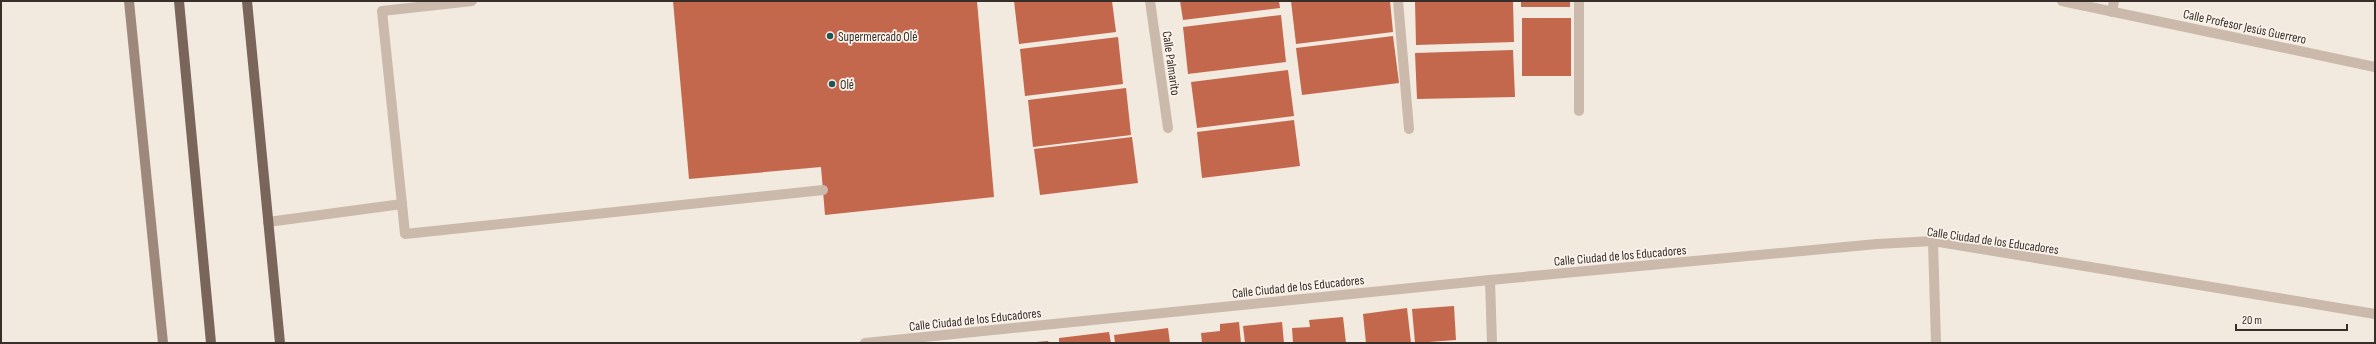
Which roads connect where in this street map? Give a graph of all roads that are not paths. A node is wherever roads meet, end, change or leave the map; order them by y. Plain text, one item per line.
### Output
1 (129, 1) edge
2 (179, 1) edge
3 (247, 1) edge
4 (472, 1) edge
5 (1150, 1) edge
6 (1398, 1) edge
7 (1579, 1) edge
8 (2062, 1) edge
9 (2114, 1) edge
10 (2112, 12) junction
11 (2375, 67) edge
12 (1579, 111) dead end
13 (1168, 128) dead end
14 (1409, 129) dead end
15 (823, 190) dead end
16 (402, 204) junction
17 (268, 222) junction
18 (1933, 241) junction
19 (1490, 280) junction
20 (2375, 314) edge
21 (163, 343) edge
22 (211, 343) edge
23 (280, 343) edge
24 (865, 343) edge
25 (1492, 343) edge
26 (1936, 343) edge

1 - 21 street
2 - 22 main road
3 - 17 main road
4 - 16 street
5 - 13 street, Calle Palmarito
6 - 14 street
7 - 12 street
8 - 10 street, Calle Profesor Jesús Guerrero
9 - 10 street
10 - 11 street, Calle Profesor Jesús Guerrero
15 - 16 street
16 - 17 street
17 - 23 main road
18 - 19 street, Calle Ciudad de los Educadores
18 - 20 street, Calle Ciudad de los Educadores
18 - 26 street
19 - 24 street, Calle Ciudad de los Educadores
19 - 25 street

